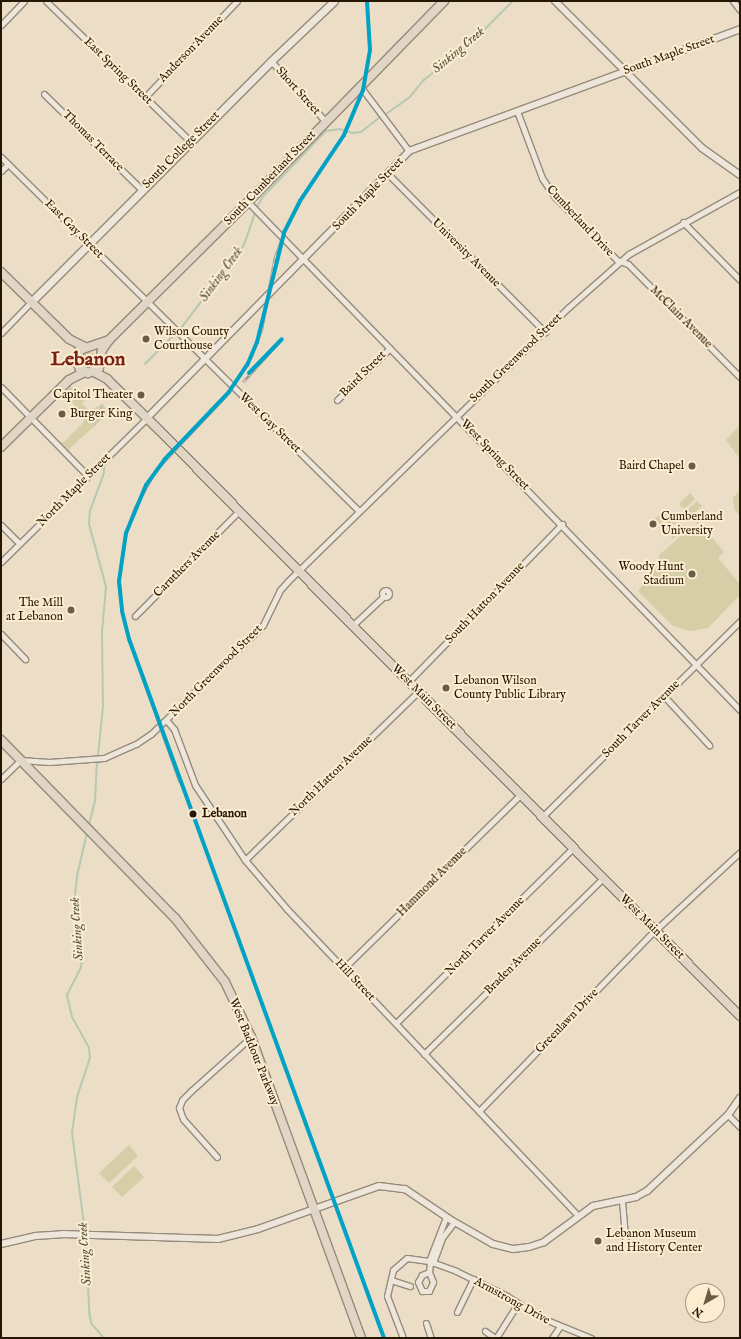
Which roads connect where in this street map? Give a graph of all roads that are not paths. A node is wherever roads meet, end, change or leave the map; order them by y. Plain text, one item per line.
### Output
1 (24, 1) edge
2 (46, 1) edge
3 (237, 1) edge
4 (334, 1) edge
5 (444, 1) edge
6 (555, 1) edge
7 (733, 1) edge
8 (740, 10) edge
9 (1, 25) edge
10 (740, 29) edge
11 (271, 61) junction
12 (624, 72) junction
13 (360, 86) junction
14 (44, 94) dead end
15 (145, 97) junction
16 (517, 111) junction
17 (325, 121) junction
18 (190, 141) junction
19 (409, 151) junction
20 (1, 157) edge
21 (8, 164) junction
22 (1, 171) edge
23 (388, 174) junction
24 (740, 175) edge
25 (142, 190) junction
26 (740, 192) edge
27 (251, 205) junction
28 (683, 222) junction
29 (88, 244) junction
30 (304, 260) junction
31 (620, 261) junction
32 (1, 272) edge
33 (740, 280) edge
34 (147, 301) junction
35 (31, 302) junction
36 (545, 332) junction
37 (1, 333) edge
38 (69, 339) junction
39 (109, 340) junction
40 (87, 347) junction
41 (390, 348) junction
42 (205, 359) junction
43 (76, 360) junction
44 (101, 360) junction
45 (90, 372) junction
46 (740, 377) edge
47 (107, 379) junction
48 (69, 380) junction
49 (1, 387) edge
50 (337, 400) dead end
51 (457, 416) junction
52 (30, 418) junction
53 (147, 418) junction
54 (1, 447) edge
55 (87, 475) junction
56 (239, 511) junction
57 (359, 511) junction
58 (562, 524) junction
59 (1, 525) edge
60 (19, 543) junction
61 (1, 562) edge
62 (298, 571) junction
63 (384, 596) dead end
64 (135, 616) dead end
65 (740, 621) edge
66 (352, 626) junction
67 (1, 634) edge
68 (25, 659) dead end
69 (696, 663) junction
70 (408, 682) junction
71 (418, 692) junction
72 (664, 696) junction
73 (740, 710) edge
74 (166, 721) junction
75 (1, 740) edge
76 (709, 745) dead end
77 (21, 760) junction
78 (1, 778) edge
79 (520, 795) junction
80 (542, 817) junction
81 (573, 848) junction
82 (740, 852) edge
83 (245, 860) junction
84 (603, 878) junction
85 (656, 931) junction
86 (344, 968) junction
87 (740, 1016) edge
88 (396, 1023) junction
89 (251, 1037) junction
90 (424, 1054) junction
91 (740, 1098) edge
92 (479, 1111) junction
93 (728, 1115) junction
94 (740, 1127) edge
95 (217, 1157) dead end
96 (622, 1201) junction
97 (315, 1209) junction
98 (578, 1216) junction
99 (446, 1217) junction
100 (454, 1222) junction
101 (1, 1244) edge
102 (626, 1248) dead end
103 (431, 1262) junction
104 (428, 1272) dead end
105 (473, 1279) junction
106 (391, 1280) junction
107 (410, 1286) dead end
108 (518, 1303) junction
109 (457, 1312) dead end
110 (426, 1323) dead end
111 (560, 1326) junction
112 (484, 1331) dead end
113 (361, 1338) edge
114 (403, 1338) edge
115 (431, 1338) edge
116 (496, 1338) edge
117 (552, 1338) edge
118 (590, 1338) edge

1 - 9 street
2 - 15 street, East Spring Street
3 - 15 street, Anderson Avenue
4 - 11 main road, South College Street
5 - 13 main road, South Cumberland Street
6 - 12 street
7 - 8 street
10 - 12 street, South Maple Street
11 - 17 street, Short Street
11 - 18 main road, South College Street
12 - 16 street, South Maple Street
12 - 24 street
13 - 17 main road, South Cumberland Street
13 - 19 street
14 - 25 street, Thomas Terrace
15 - 18 street, East Spring Street
16 - 19 street, South Maple Street
16 - 31 street, Cumberland Drive
17 - 27 main road, South Cumberland Street
18 - 25 main road, South College Street
19 - 23 street, South Maple Street
20 - 21 street, East Gay Street
21 - 22 street
21 - 29 street, East Gay Street
23 - 30 street, South Maple Street
23 - 36 street, University Avenue
25 - 29 main road, South College Street
26 - 28 street, South Greenwood Street
27 - 30 street, West Spring Street
27 - 34 main road, South Cumberland Street
28 - 31 street, South Greenwood Street
28 - 33 street
29 - 34 street, East Gay Street
29 - 35 main road, South College Street
30 - 41 street, West Spring Street
30 - 42 street, South Maple Street
31 - 36 street, South Greenwood Street
31 - 46 street, McClain Avenue
32 - 35 main road
34 - 39 main road, South Cumberland Street
34 - 42 street, West Gay Street
35 - 37 street
35 - 38 main road
36 - 51 street, South Greenwood Street
38 - 40 main road
38 - 43 main road
39 - 40 main road
39 - 44 main road, South Cumberland Street
40 - 43 main road
40 - 44 main road
41 - 50 street, Baird Street
41 - 51 street, West Spring Street
42 - 53 street, South Maple Street
42 - 57 street, West Gay Street
43 - 45 main road, West Main Street
43 - 48 main road
44 - 45 main road, South Cumberland Street
44 - 47 main road, West Main Street
45 - 47 main road, West Main Street
45 - 48 main road
47 - 53 main road, West Main Street
48 - 52 main road
49 - 52 street
51 - 57 street, South Greenwood Street
51 - 58 street, West Spring Street
52 - 54 main road
52 - 55 street
53 - 55 street, North Maple Street
53 - 56 main road, West Main Street
55 - 60 street, North Maple Street
56 - 62 main road, West Main Street
56 - 64 street, Caruthers Avenue
57 - 62 street, South Greenwood Street
58 - 69 street, West Spring Street
58 - 70 street, South Hatton Avenue
59 - 60 street
60 - 61 street, North Maple Street
62 - 66 main road, West Main Street
62 - 74 street, North Greenwood Street
63 - 66 street
65 - 69 street, South Tarver Avenue
66 - 70 main road, West Main Street
67 - 68 street
69 - 72 street, South Tarver Avenue
69 - 73 street, West Spring Street
70 - 71 main road, West Main Street
71 - 79 main road, West Main Street
71 - 83 street, North Hatton Avenue
72 - 76 street
72 - 80 street, South Tarver Avenue
74 - 77 street, North Greenwood Street
74 - 83 street, Hill Street
75 - 77 main road, West Baddour Parkway
77 - 78 street
77 - 89 main road, West Baddour Parkway
79 - 80 main road, West Main Street
79 - 86 street, Hammond Avenue
80 - 81 main road, West Main Street
81 - 84 main road, West Main Street
81 - 88 street, North Tarver Avenue
82 - 85 street, Greenlawn Drive
83 - 86 street, Hill Street
84 - 85 main road, West Main Street
84 - 90 street, Braden Avenue
85 - 87 main road, West Main Street
85 - 92 street, Greenlawn Drive
86 - 88 street, Hill Street
88 - 90 street, Hill Street
89 - 95 street
89 - 97 main road, West Baddour Parkway
90 - 92 street, Hill Street
91 - 93 street
92 - 98 street, Hill Street
93 - 94 street
93 - 96 street
96 - 98 street
96 - 102 street
97 - 99 street
97 - 101 street
97 - 113 main road, West Baddour Parkway
98 - 100 street
99 - 100 street
99 - 103 street
100 - 103 street
103 - 104 street
103 - 105 street, Armstrong Drive
103 - 106 street, Armstrong Drive
105 - 108 street, Armstrong Drive
105 - 109 street
106 - 107 street
106 - 114 street, Armstrong Drive
108 - 111 street, Armstrong Drive
108 - 116 street
110 - 115 street
111 - 117 street
111 - 118 street, Armstrong Drive
112 - 116 street

